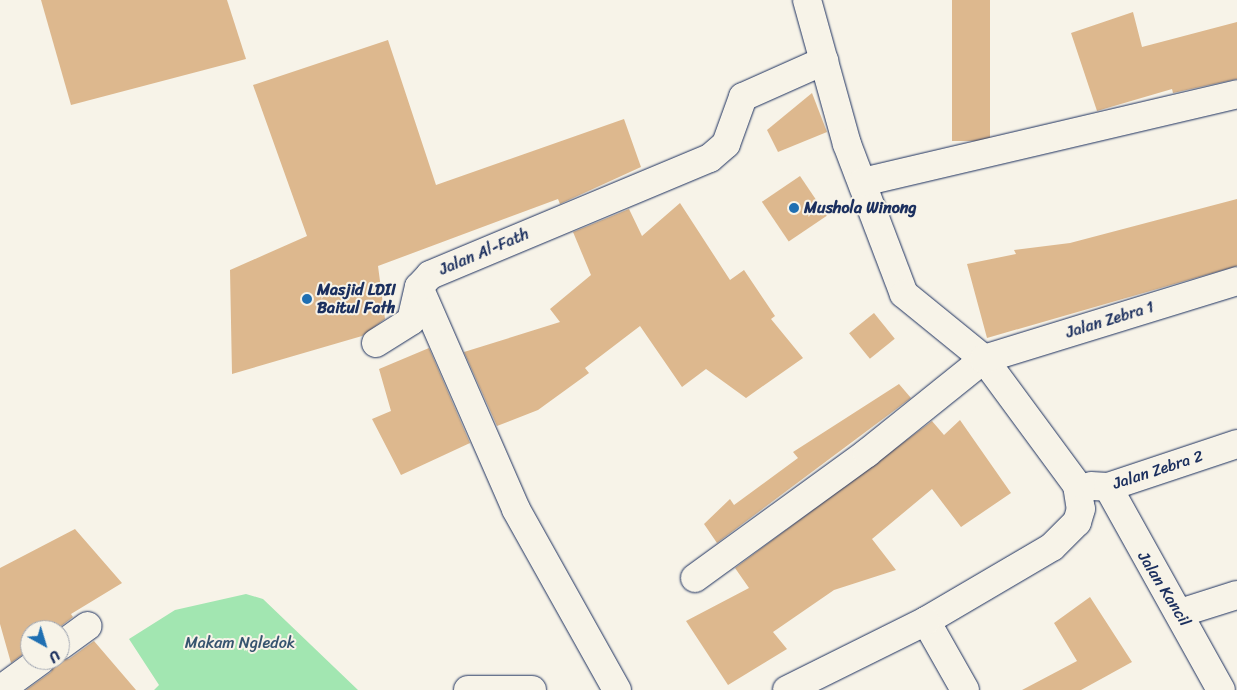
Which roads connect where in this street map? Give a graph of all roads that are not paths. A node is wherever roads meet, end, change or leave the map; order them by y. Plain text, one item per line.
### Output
1 (806, 0) edge
2 (824, 62) junction
3 (1237, 94) edge
4 (863, 182) junction
5 (1237, 281) edge
6 (419, 287) junction
7 (376, 342) dead end
8 (984, 360) junction
9 (1237, 444) edge
10 (1077, 485) junction
11 (1108, 487) junction
12 (695, 578) dead end
13 (1237, 595) edge
14 (1180, 613) junction
15 (926, 621) junction
16 (88, 626) dead end
17 (70, 639) edge
18 (27, 670) edge
19 (0, 690) edge
20 (468, 690) edge
21 (532, 690) edge
22 (617, 690) edge
23 (787, 690) edge
24 (965, 690) edge
25 (1221, 690) edge

1 - 2 street
2 - 4 street
2 - 6 street, Jalan Al-Fath
3 - 4 street
4 - 8 street
5 - 8 street, Jalan Zebra 1
6 - 7 street
6 - 22 street
8 - 10 street
8 - 12 street
9 - 11 street, Jalan Zebra 2
10 - 11 street, Jalan Zebra 2
10 - 15 street
11 - 14 street, Jalan Kancil
13 - 14 street
14 - 25 street, Jalan Kancil
15 - 23 street
15 - 24 street
16 - 17 street
18 - 19 street
20 - 21 street

